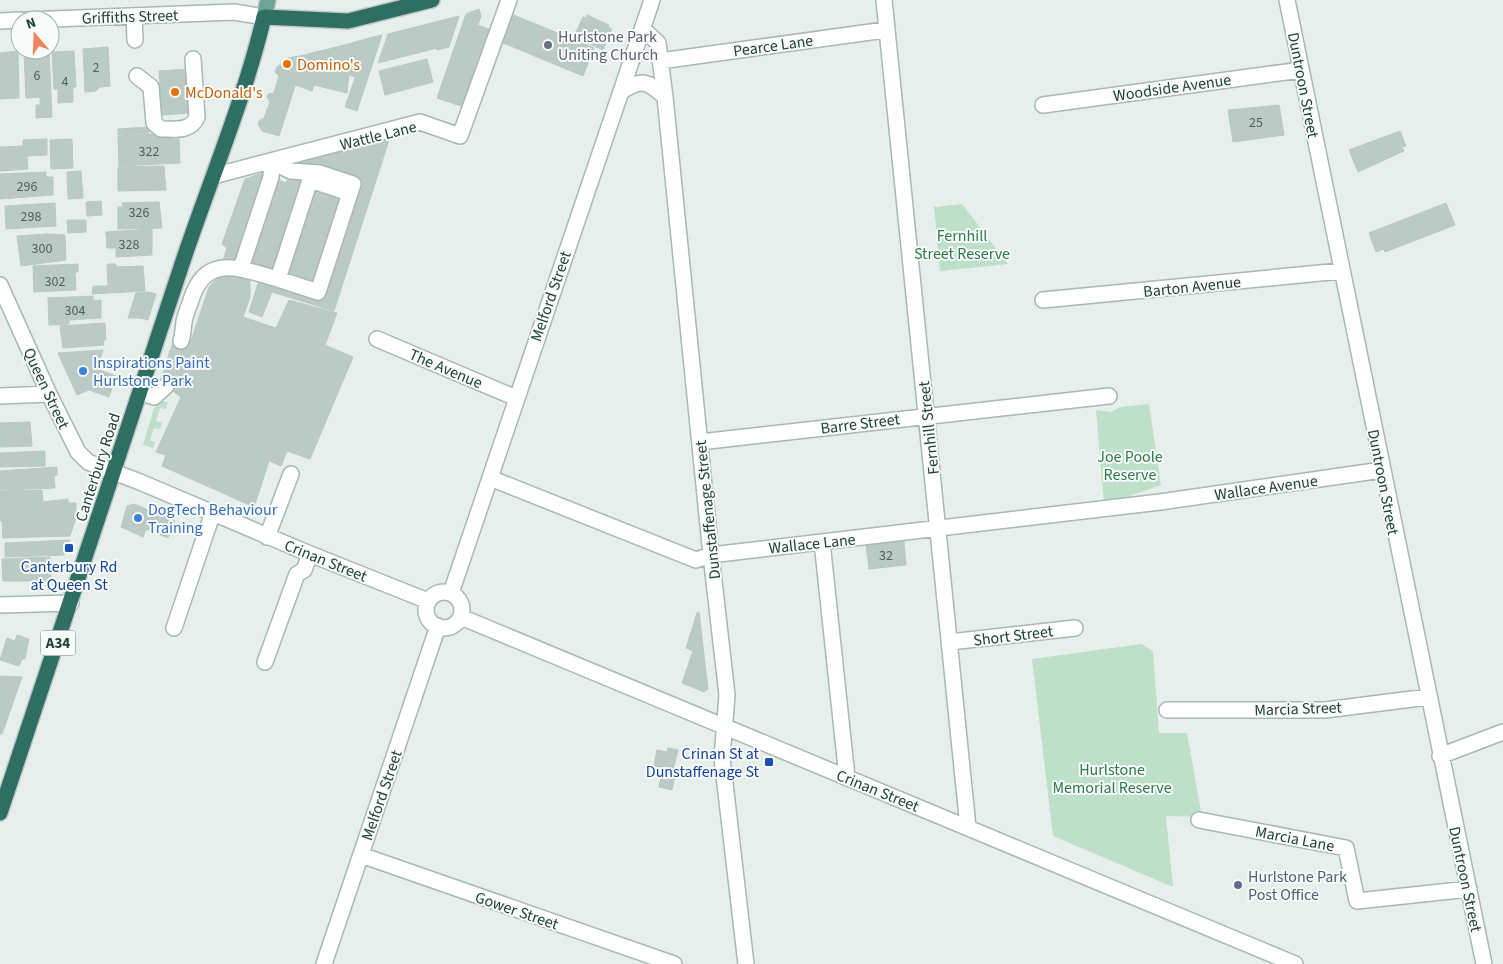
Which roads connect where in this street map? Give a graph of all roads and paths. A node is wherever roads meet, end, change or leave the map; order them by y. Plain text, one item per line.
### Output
1 (268, 0) edge
2 (432, 0) edge
3 (509, 0) edge
4 (652, 0) edge
5 (884, 0) edge
6 (1287, 0) edge
7 (134, 16) junction
8 (264, 17) junction
9 (60, 19) edge
10 (643, 29) junction
11 (885, 30) junction
12 (135, 40) dead end
13 (638, 44) junction
14 (659, 58) junction
15 (193, 59) dead end
16 (1301, 70) junction
17 (137, 76) dead end
18 (620, 92) junction
19 (665, 97) junction
20 (1043, 105) dead end
21 (272, 162) junction
22 (291, 171) junction
23 (213, 176) junction
24 (310, 180) junction
25 (350, 193) junction
26 (241, 268) junction
27 (1341, 271) junction
28 (0, 285) edge
29 (280, 285) junction
30 (1043, 300) dead end
31 (377, 339) dead end
32 (181, 341) tunnel mouth
33 (166, 386) dead end
34 (140, 392) junction
35 (49, 394) junction
36 (0, 396) edge
37 (1110, 396) dead end
38 (516, 398) junction
39 (927, 415) junction
40 (700, 442) junction
41 (1382, 470) junction
42 (114, 472) junction
43 (291, 474) dead end
44 (490, 478) junction
45 (1149, 504) joint
46 (213, 512) junction
47 (938, 529) junction
48 (267, 536) junction
49 (822, 542) junction
50 (310, 554) junction
51 (711, 555) junction
52 (451, 593) junction
53 (428, 601) junction
54 (71, 603) junction
55 (0, 606) edge
56 (461, 616) junction
57 (438, 626) junction
58 (174, 628) dead end
59 (1075, 628) dead end
60 (950, 642) junction
61 (265, 662) dead end
62 (1428, 697) junction
63 (1167, 710) dead end
64 (725, 727) junction
65 (1503, 732) edge
66 (1440, 756) junction
67 (847, 777) junction
68 (0, 813) edge
69 (1199, 820) dead end
70 (968, 827) junction
71 (360, 855) junction
72 (1469, 889) junction
73 (324, 964) edge
74 (674, 964) edge
75 (746, 964) edge
76 (1295, 964) edge
77 (1484, 964) edge

1 - 8 main road
2 - 8 highway
3 - 21 street, Wattle Lane
4 - 10 street, Melford Street
5 - 11 street, Fernhill Street
6 - 16 street, Duntroon Street
7 - 8 street, Griffiths Street
7 - 9 street, Griffiths Street
7 - 12 street
8 - 23 highway, Canterbury Road / A34
10 - 13 street, Melford Street
10 - 14 street, Dunstaffenage Street
11 - 14 street, Pearce Lane
11 - 39 street, Fernhill Street
13 - 14 street
13 - 18 street, Melford Street
14 - 19 street, Dunstaffenage Street
15 - 17 street
16 - 20 street, Woodside Avenue
16 - 27 street, Duntroon Street
18 - 19 street
18 - 38 street, Melford Street
19 - 40 street, Dunstaffenage Street
21 - 22 street
21 - 23 street, Wattle Lane
21 - 26 street
22 - 24 street
22 - 25 street
23 - 34 highway, Canterbury Road / A34
24 - 25 street
24 - 29 street
25 - 29 street
26 - 29 street
26 - 32 street
27 - 30 street, Barton Avenue
27 - 41 street, Duntroon Street
28 - 35 street, Queen Street
31 - 38 street, The Avenue
33 - 34 street
34 - 42 highway, Canterbury Road / A34
35 - 36 street
35 - 42 street, Queen Street
37 - 39 street, Barre Street
38 - 44 street, Melford Street
39 - 40 street, Barre Street
39 - 47 street, Fernhill Street
40 - 51 street, Dunstaffenage Street
41 - 45 street, Wallace Avenue
41 - 62 street, Duntroon Street
42 - 46 street, Crinan Street
42 - 54 highway, Canterbury Road / A34
43 - 48 street
44 - 51 street, Wallace Lane
44 - 52 street, Melford Street
45 - 47 street, Wallace Lane
46 - 48 street, Crinan Street
46 - 58 street
47 - 49 street, Wallace Lane
47 - 60 street, Fernhill Street
48 - 50 street, Crinan Street
49 - 51 street, Wallace Lane
49 - 67 street
50 - 53 street, Crinan Street
50 - 61 street
51 - 64 street, Dunstaffenage Street
52 - 53 street
52 - 56 street
53 - 57 street
54 - 55 street
54 - 68 highway, Canterbury Road / A34
56 - 57 street
56 - 64 street, Crinan Street
57 - 71 street, Melford Street
59 - 60 street, Short Street
60 - 70 street, Fernhill Street
62 - 63 street, Marcia Street
62 - 66 street, Duntroon Street
64 - 67 street, Crinan Street
64 - 75 street, Dunstaffenage Street
65 - 66 street
66 - 72 street, Duntroon Street
67 - 70 street, Crinan Street
69 - 72 street, Marcia Lane
70 - 76 street, Crinan Street
71 - 73 street, Melford Street
71 - 74 street, Gower Street
72 - 77 street, Duntroon Street

